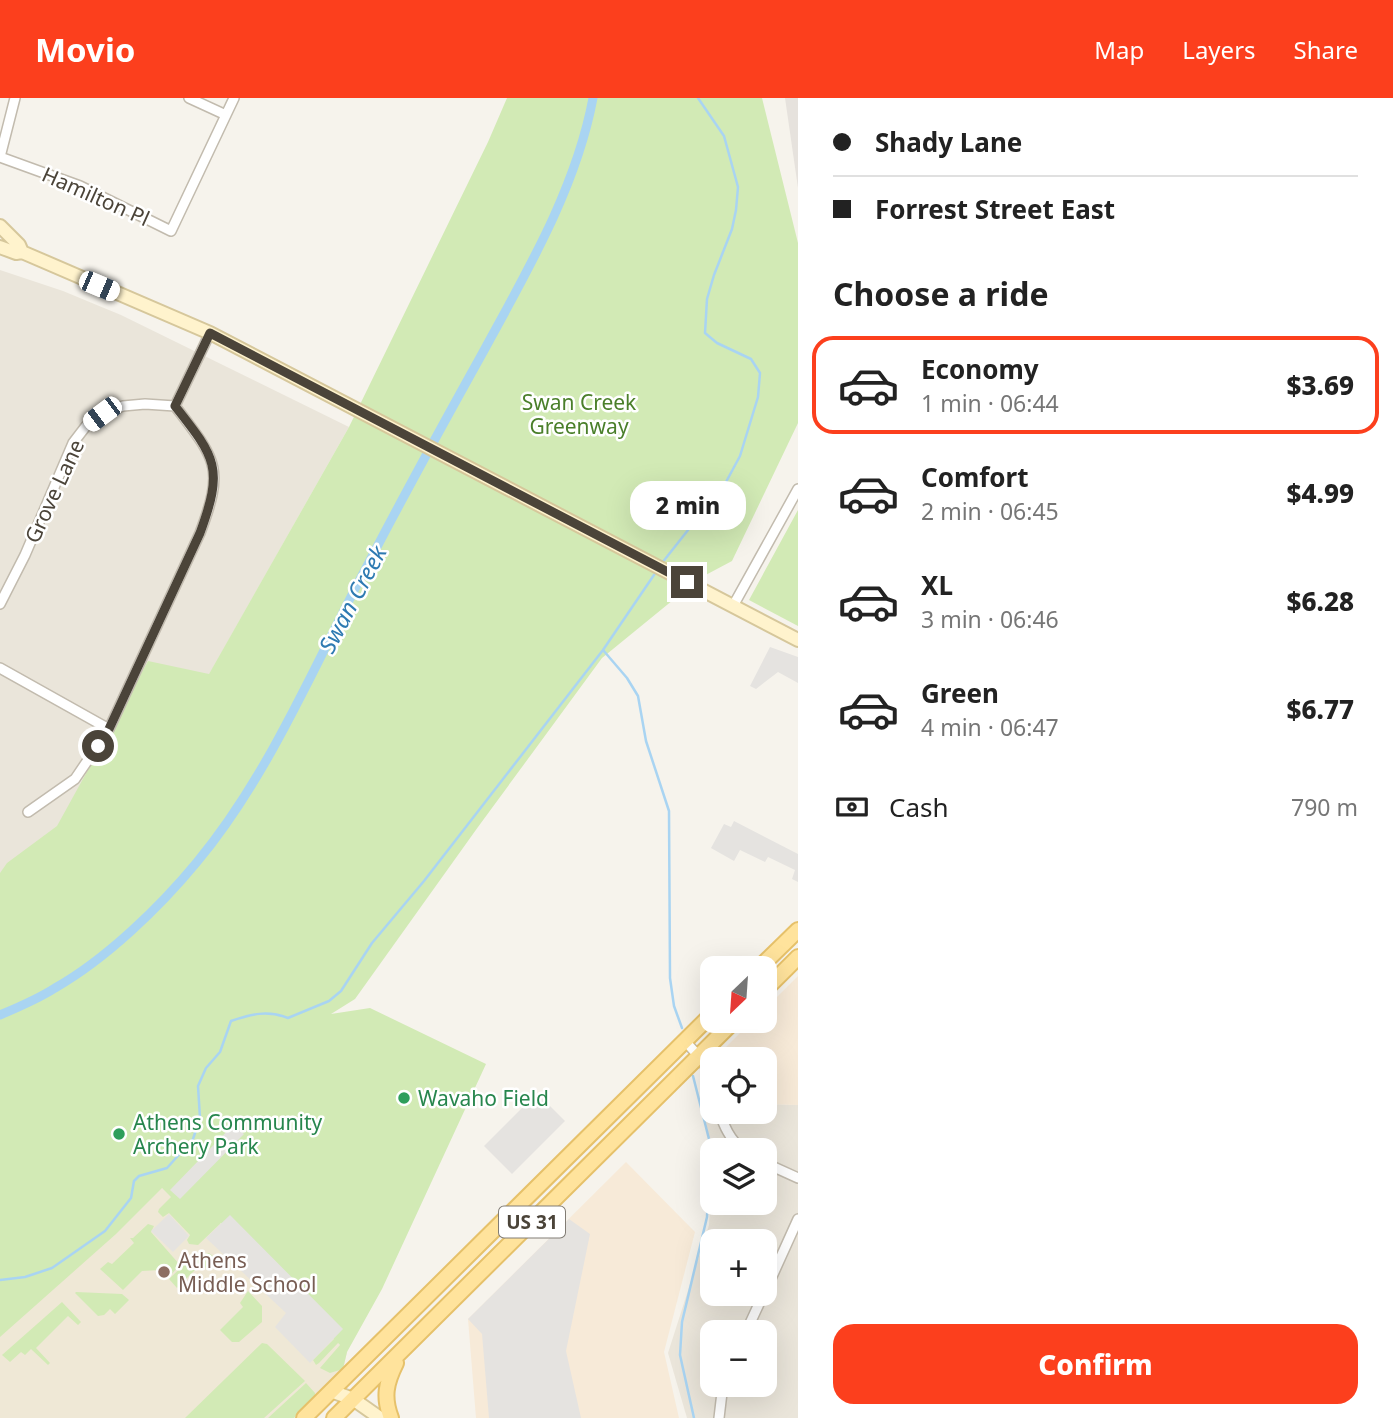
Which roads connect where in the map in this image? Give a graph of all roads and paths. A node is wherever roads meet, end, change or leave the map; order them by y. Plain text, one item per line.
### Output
1 (15, 98) edge
2 (189, 98) edge
3 (234, 98) edge
4 (226, 115) junction
5 (0, 157) edge
6 (0, 226) edge
7 (0, 247) edge
8 (22, 252) junction
9 (210, 333) junction
10 (175, 406) junction
11 (798, 489) edge
12 (0, 604) edge
13 (733, 606) junction
14 (798, 640) edge
15 (0, 668) edge
16 (109, 729) junction
17 (28, 812) dead end
18 (798, 930) edge
19 (771, 956) edge
20 (798, 957) edge
21 (777, 978) edge
22 (700, 1026) edge
23 (722, 1033) edge
24 (685, 1041) junction
25 (698, 1057) junction
26 (777, 1168) edge
27 (798, 1178) edge
28 (798, 1219) edge
29 (777, 1264) edge
30 (401, 1352) junction
31 (331, 1391) junction
32 (721, 1397) edge
33 (353, 1399) junction
34 (304, 1418) edge
35 (334, 1418) edge
36 (380, 1418) edge
37 (391, 1418) edge
38 (719, 1418) edge

1 - 5 street
2 - 4 street
3 - 4 street, Hamilton Pl
4 - 5 street, Hamilton Pl
6 - 8 street
7 - 8 street
8 - 9 street
9 - 10 street
9 - 13 street
10 - 12 street, Grove Lane
10 - 16 street
11 - 13 street
13 - 14 street
15 - 16 street
16 - 17 street
18 - 19 main road
20 - 21 main road
22 - 24 main road, US 31
23 - 25 main road, US 31
24 - 25 street
24 - 31 main road, US 31
25 - 30 main road, US 31
26 - 27 street
28 - 29 street
30 - 33 main road, US 31
30 - 37 main road
31 - 33 street
31 - 34 main road, US 31
32 - 38 street
33 - 35 main road, US 31
33 - 36 street

